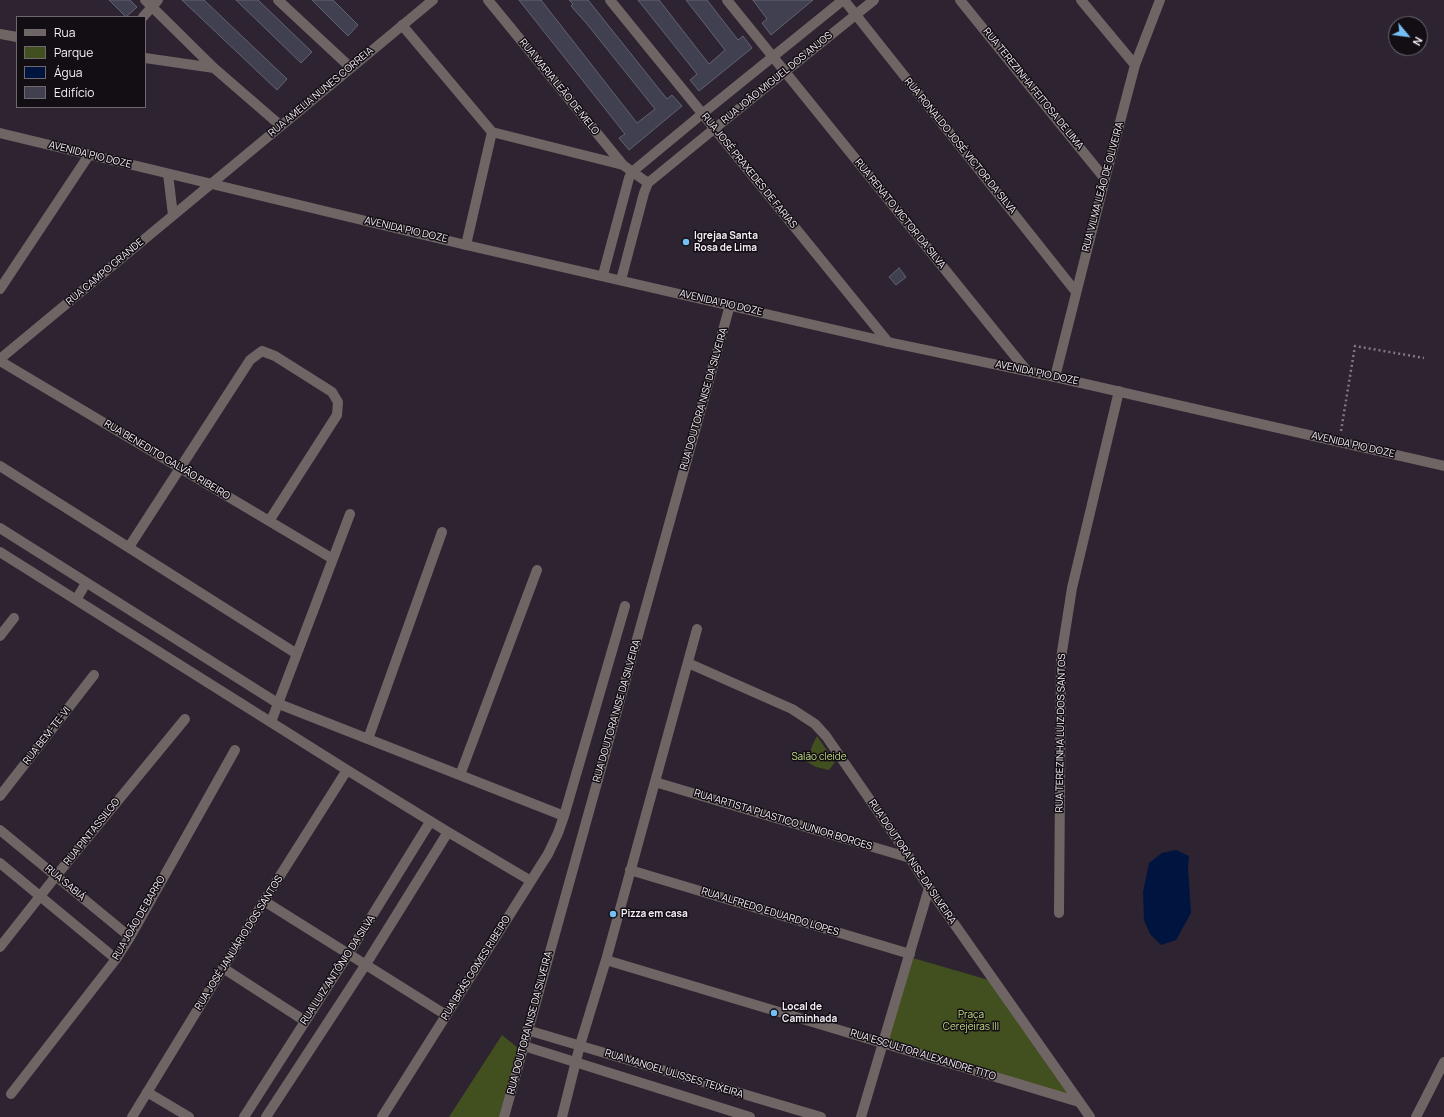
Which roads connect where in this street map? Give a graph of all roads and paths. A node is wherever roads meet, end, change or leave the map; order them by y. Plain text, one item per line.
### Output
1 (278, 0) edge
2 (488, 0) edge
3 (610, 0) edge
4 (727, 0) edge
5 (844, 0) edge
6 (874, 0) edge
7 (960, 0) edge
8 (1081, 0) edge
9 (1160, 0) edge
10 (152, 2) edge
11 (425, 2) edge
12 (144, 16) edge
13 (856, 16) junction
14 (402, 25) junction
15 (0, 34) edge
16 (16, 37) edge
17 (774, 57) junction
18 (146, 58) edge
19 (1135, 65) junction
20 (350, 67) junction
21 (214, 68) junction
22 (784, 71) junction
23 (702, 114) junction
24 (281, 126) junction
25 (714, 129) junction
26 (492, 132) junction
27 (0, 133) edge
28 (89, 155) junction
29 (623, 165) junction
30 (632, 172) junction
31 (168, 174) junction
32 (1105, 179) junction
33 (648, 183) junction
34 (210, 184) junction
35 (173, 215) junction
36 (466, 244) junction
37 (603, 276) junction
38 (621, 280) junction
39 (0, 289) edge
40 (1076, 292) junction
41 (730, 305) junction
42 (888, 342) junction
43 (1424, 358) dead end
44 (0, 360) edge
45 (1027, 371) junction
46 (1056, 377) junction
47 (1119, 392) junction
48 (1339, 442) junction
49 (0, 466) edge
50 (1444, 466) edge
51 (180, 468) junction
52 (350, 514) dead end
53 (269, 521) junction
54 (0, 528) edge
55 (442, 532) dead end
56 (129, 547) junction
57 (0, 552) edge
58 (333, 559) junction
59 (537, 570) dead end
60 (86, 583) junction
61 (76, 600) junction
62 (625, 606) dead end
63 (14, 618) dead end
64 (697, 629) dead end
65 (0, 636) edge
66 (297, 654) junction
67 (688, 663) junction
68 (94, 675) dead end
69 (279, 704) junction
70 (185, 719) dead end
71 (271, 722) junction
72 (368, 740) junction
73 (235, 750) dead end
74 (347, 770) junction
75 (460, 775) junction
76 (655, 782) junction
77 (0, 796) edge
78 (564, 816) junction
79 (430, 822) junction
80 (0, 830) edge
81 (448, 832) junction
82 (910, 858) junction
83 (0, 863) edge
84 (630, 870) junction
85 (56, 876) junction
86 (531, 881) junction
87 (929, 888) junction
88 (40, 896) junction
89 (264, 901) junction
90 (1060, 913) dead end
91 (130, 937) junction
92 (0, 947) edge
93 (349, 953) junction
94 (910, 954) junction
95 (116, 959) junction
96 (606, 960) junction
97 (366, 964) junction
98 (223, 968) junction
99 (446, 1015) junction
100 (304, 1021) junction
101 (527, 1030) junction
102 (884, 1043) junction
103 (524, 1046) junction
104 (580, 1046) junction
105 (1444, 1062) edge
106 (576, 1063) junction
107 (147, 1092) junction
108 (11, 1094) dead end
109 (1079, 1102) junction
110 (132, 1117) edge
111 (189, 1117) edge
112 (244, 1117) edge
113 (266, 1117) edge
114 (382, 1117) edge
115 (504, 1117) edge
116 (562, 1117) edge
117 (750, 1117) edge
118 (821, 1117) edge
119 (861, 1117) edge
120 (1090, 1117) edge
121 (1416, 1117) edge

1 - 20 street
2 - 29 street, RUA MARIA LEÃO DE MELO
3 - 23 street, RUA JOSÉ PRAXEDES DE FARIAS
4 - 17 street, RUA RENATO VICTOR DA SILVA
5 - 13 street, RUA RONALDO JOSÉ VICTOR DA SILVA
5 - 17 street, RUA JOÃO MIGUEL DOS ANJOS
6 - 13 street, RUA JOÃO MIGUEL DOS ANJOS
7 - 32 street, RUA TEREZINHA FEITOSA DE LIMA
8 - 19 street
9 - 19 street, RUA VILMA LEÃO DE OLIVEIRA
10 - 12 street
10 - 21 street
11 - 14 street, RUA AMELIA NUNES CORREIA
13 - 22 street, RUA JOÃO MIGUEL DOS ANJOS
13 - 40 street, RUA RONALDO JOSÉ VICTOR DA SILVA
14 - 20 street, RUA AMELIA NUNES CORREIA
14 - 26 street
15 - 16 street
17 - 22 street, RUA RENATO VICTOR DA SILVA
17 - 23 street, RUA JOÃO MIGUEL DOS ANJOS
18 - 21 street
19 - 32 street, RUA VILMA LEÃO DE OLIVEIRA
20 - 24 street, RUA AMELIA NUNES CORREIA
21 - 24 street
22 - 25 street, RUA JOÃO MIGUEL DOS ANJOS
22 - 45 street, RUA RENATO VICTOR DA SILVA
23 - 25 street, RUA JOSÉ PRAXEDES DE FARIAS
23 - 30 street, RUA JOÃO MIGUEL DOS ANJOS
24 - 34 street, RUA AMELIA NUNES CORREIA
25 - 33 street, RUA JOÃO MIGUEL DOS ANJOS
25 - 42 street, RUA JOSÉ PRAXEDES DE FARIAS
26 - 29 street
26 - 36 street
27 - 28 street, AVENIDA PIO DOZE
28 - 31 street, AVENIDA PIO DOZE
28 - 39 street
29 - 30 street, RUA MARIA LEÃO DE MELO
30 - 33 street, RUA MARIA LEÃO DE MELO
30 - 37 street
31 - 34 street, AVENIDA PIO DOZE
31 - 35 street
32 - 40 street, RUA VILMA LEÃO DE OLIVEIRA
33 - 38 street
34 - 35 street, RUA CAMPO GRANDE
34 - 36 street, AVENIDA PIO DOZE
35 - 44 street, RUA CAMPO GRANDE
36 - 37 street, AVENIDA PIO DOZE
37 - 38 street, AVENIDA PIO DOZE
38 - 41 street, AVENIDA PIO DOZE
40 - 46 street, RUA VILMA LEÃO DE OLIVEIRA
41 - 42 street, AVENIDA PIO DOZE
41 - 101 street, RUA DOUTORA NISE DA SILVEIRA
42 - 45 street, AVENIDA PIO DOZE
43 - 48 path
44 - 51 street, RUA BENEDITO GALVÃO RIBEIRO
45 - 46 street, AVENIDA PIO DOZE
46 - 47 street, AVENIDA PIO DOZE
47 - 48 street, AVENIDA PIO DOZE
47 - 90 street, RUA TEREZINHA LUIZ DOS SANTOS
48 - 50 street, AVENIDA PIO DOZE
49 - 56 street
51 - 53 street, RUA BENEDITO GALVÃO RIBEIRO
51 - 53 street
51 - 56 street
52 - 58 street
53 - 58 street, RUA BENEDITO GALVÃO RIBEIRO
54 - 60 street
55 - 72 street
56 - 66 street
57 - 61 street
58 - 66 street
59 - 75 street
60 - 61 street
60 - 69 street
61 - 71 street
62 - 78 street, RUA BRÁS GOMES RIBEIRO
63 - 65 street
64 - 67 street
66 - 69 street
67 - 76 street
67 - 82 street, RUA DOUTORA NISE DA SILVEIRA
68 - 77 street, RUA BEM-TE-VI
69 - 71 street
69 - 72 street
70 - 85 street, RUA PINTASSILGO
71 - 74 street
72 - 75 street
73 - 91 street, RUA JOÃO DE BARRO
74 - 79 street
74 - 89 street, RUA JOSÉ JANUÁRIO DOS SANTOS
75 - 78 street
76 - 82 street, RUA ARTISTA PLASTICO JUNIOR BORGES
76 - 84 street
78 - 86 street, RUA BRÁS GOMES RIBEIRO
79 - 81 street
79 - 93 street, RUA LUIZ ANTÔNIO DA SILVA
80 - 85 street, RUA SABIÁ
81 - 86 street
81 - 97 street, RUA LUIZ ANTÔNIO DA SILVA
82 - 87 street, RUA DOUTORA NISE DA SILVEIRA
83 - 88 street
84 - 94 street, RUA ALFREDO EDUARDO LOPES
84 - 96 street
85 - 88 street, RUA PINTASSILGO
85 - 91 street, RUA SABIÁ
86 - 99 street, RUA BRÁS GOMES RIBEIRO
87 - 94 street
87 - 109 street, RUA DOUTORA NISE DA SILVEIRA
88 - 92 street, RUA PINTASSILGO
88 - 95 street
89 - 93 street
89 - 98 street, RUA JOSÉ JANUÁRIO DOS SANTOS
91 - 95 street, RUA JOÃO DE BARRO
93 - 97 street
93 - 100 street, RUA LUIZ ANTÔNIO DA SILVA
94 - 102 street
95 - 108 street, RUA JOÃO DE BARRO
96 - 102 street, RUA ESCULTOR ALEXANDRE TITO
96 - 104 street
97 - 99 street
97 - 113 street, RUA LUIZ ANTÔNIO DA SILVA
98 - 100 street
98 - 107 street, RUA JOSÉ JANUÁRIO DOS SANTOS
99 - 114 street, RUA BRÁS GOMES RIBEIRO
100 - 112 street, RUA LUIZ ANTÔNIO DA SILVA
101 - 103 street, RUA DOUTORA NISE DA SILVEIRA
101 - 104 street, RUA MANOEL ULISSES TEIXEIRA
102 - 109 street, RUA ESCULTOR ALEXANDRE TITO
102 - 119 street
103 - 106 street, RUA MANOEL ULISSES TEIXEIRA
103 - 115 street, RUA DOUTORA NISE DA SILVEIRA
104 - 106 street
104 - 118 street, RUA MANOEL ULISSES TEIXEIRA
105 - 121 street
106 - 116 street
106 - 117 street, RUA MANOEL ULISSES TEIXEIRA
107 - 110 street, RUA JOSÉ JANUÁRIO DOS SANTOS
107 - 111 street
109 - 120 street, RUA DOUTORA NISE DA SILVEIRA

